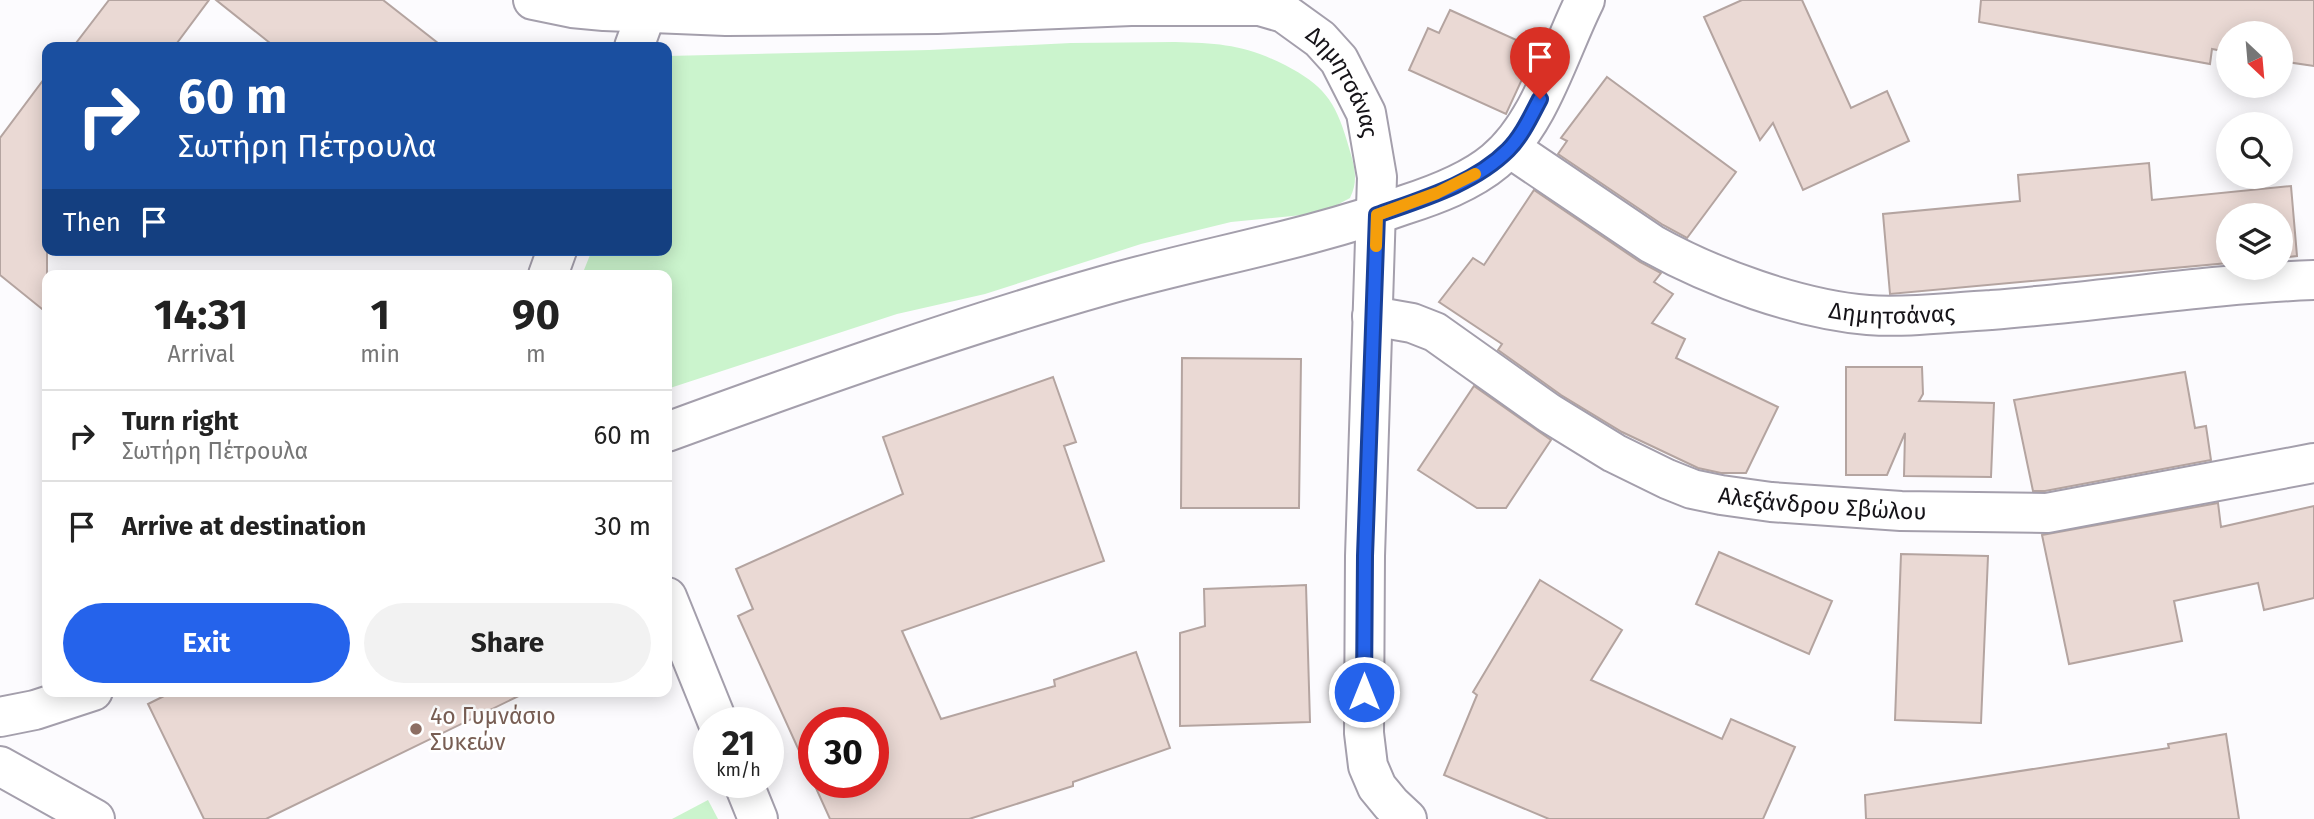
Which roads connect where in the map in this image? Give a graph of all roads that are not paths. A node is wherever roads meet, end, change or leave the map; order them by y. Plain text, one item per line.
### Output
1 (533, 0) edge
2 (1585, 0) edge
3 (782, 8) edge
4 (640, 31) edge
5 (1510, 148) junction
6 (1377, 215) junction
7 (2314, 281) edge
8 (1372, 316) junction
9 (672, 430) edge
10 (2314, 463) edge
11 (672, 609) edge
12 (75, 697) edge
13 (712, 707) edge
14 (0, 717) edge
15 (0, 765) edge
16 (749, 798) edge
17 (95, 819) edge
18 (758, 819) edge
19 (1407, 819) edge

1 - 4 street, Δημητσάνας
2 - 5 street
3 - 4 street, Δημητσάνας
3 - 6 street, Δημητσάνας
5 - 6 street
5 - 7 street, Δημητσάνας
6 - 8 street, Δημητσάνας
6 - 9 street
8 - 10 street, Αλεξάνδρου Σβώλου
8 - 19 street, Δημητσάνας
11 - 13 street
12 - 14 street
15 - 17 street
16 - 18 street

